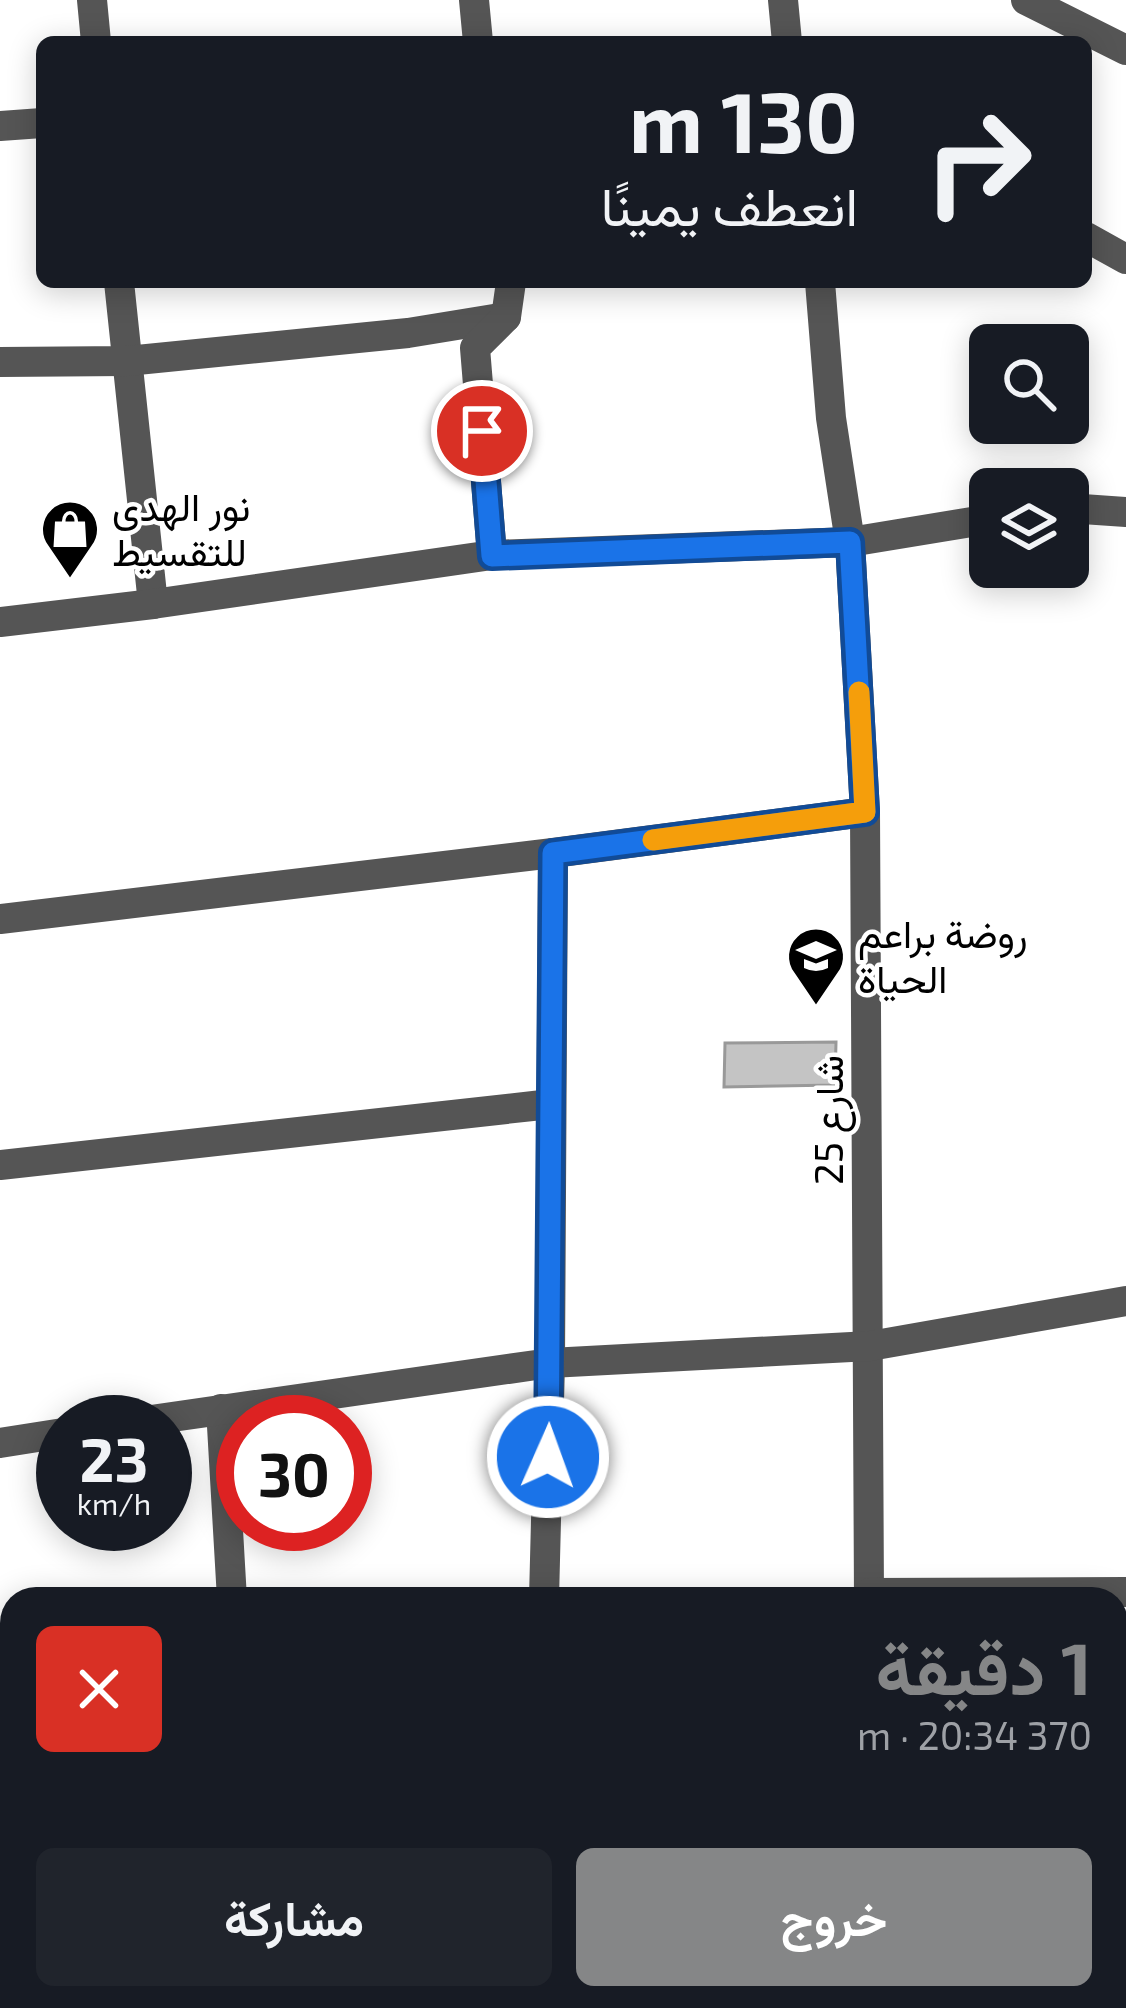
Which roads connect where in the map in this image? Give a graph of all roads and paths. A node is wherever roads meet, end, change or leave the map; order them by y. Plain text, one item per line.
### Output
1 (92, 0) edge
2 (474, 0) edge
3 (784, 0) edge
4 (1026, 0) edge
5 (95, 36) edge
6 (477, 36) edge
7 (787, 36) edge
8 (1126, 50) edge
9 (36, 123) edge
10 (0, 126) edge
11 (1092, 240) edge
12 (1126, 259) edge
13 (120, 288) edge
14 (510, 288) edge
15 (820, 288) edge
16 (506, 317) junction
17 (127, 361) junction
18 (0, 362) edge
19 (1089, 509) edge
20 (1126, 512) edge
21 (969, 522) edge
22 (850, 542) junction
23 (492, 556) junction
24 (153, 604) junction
25 (0, 622) edge
26 (865, 812) junction
27 (553, 853) junction
28 (0, 919) edge
29 (550, 1103) junction
30 (0, 1165) edge
31 (1126, 1301) edge
32 (870, 1346) junction
33 (550, 1363) junction
34 (321, 1395) edge
35 (36, 1437) edge
36 (0, 1442) edge
37 (229, 1551) edge
38 (231, 1587) edge
39 (544, 1587) edge
40 (869, 1587) edge

1 - 5 street
2 - 6 street
3 - 7 street
4 - 8 street
9 - 10 street
11 - 12 street
13 - 17 street
14 - 16 street
15 - 22 street, شارع 25
16 - 17 street
16 - 23 street
17 - 18 street
17 - 24 street
19 - 20 street
21 - 22 street
22 - 23 street
22 - 26 street, شارع 25
23 - 24 street
24 - 25 street
26 - 27 street
26 - 32 street, شارع 25
27 - 28 street
27 - 29 street
29 - 30 street
29 - 33 street
31 - 32 street
32 - 33 street
32 - 40 street, شارع 25
33 - 34 street
33 - 39 street
35 - 36 street
37 - 38 street

